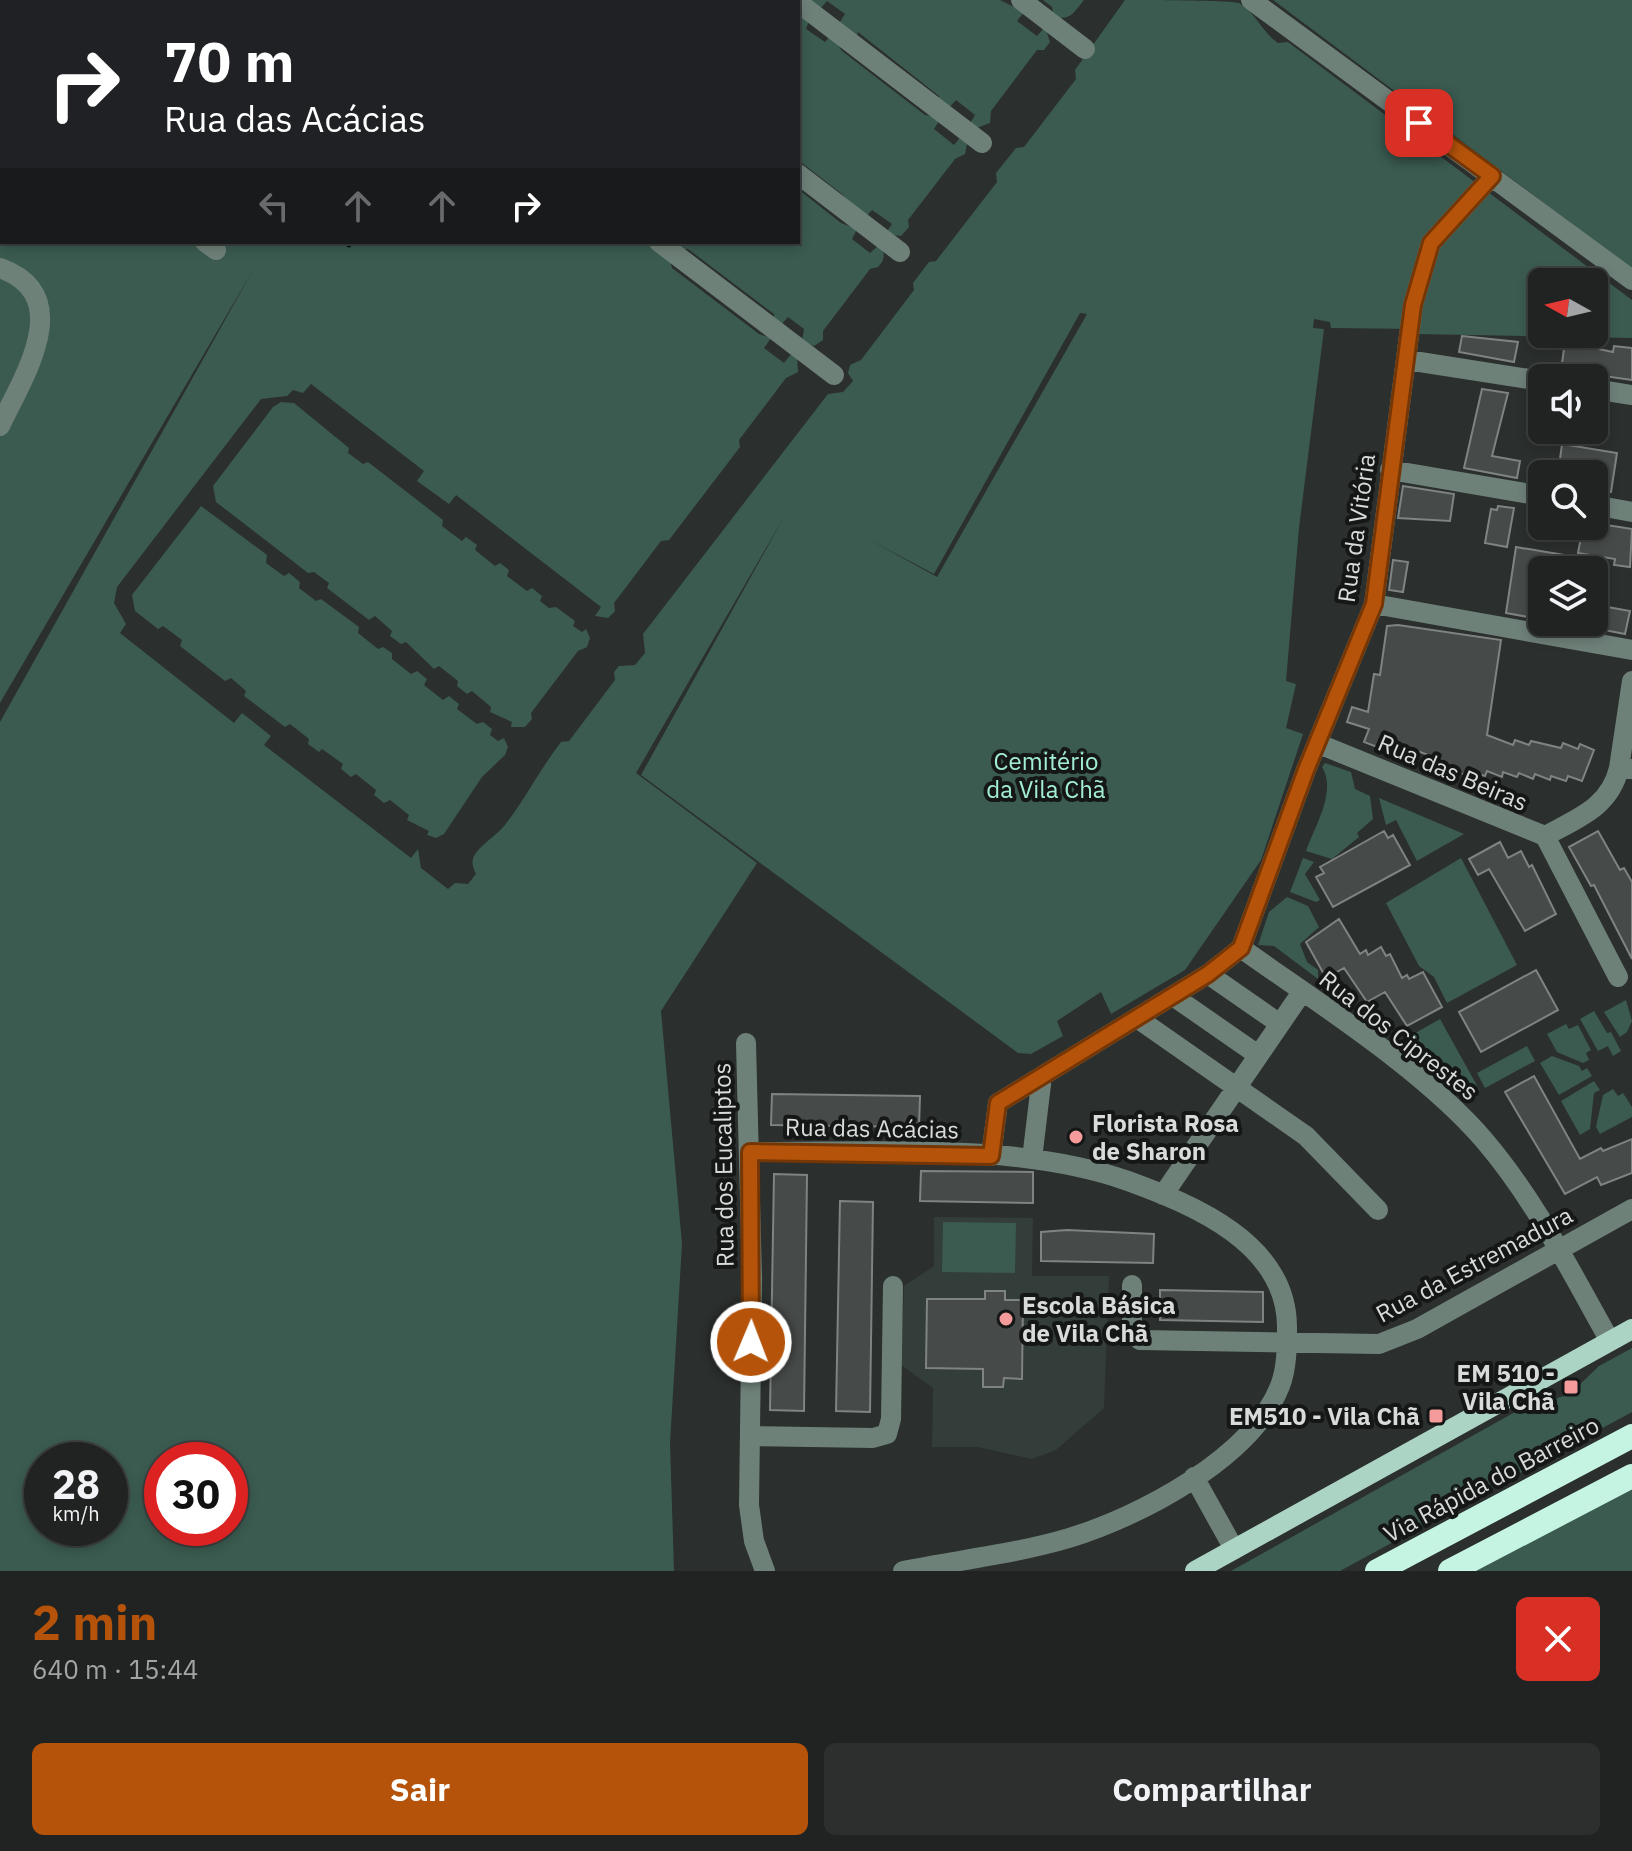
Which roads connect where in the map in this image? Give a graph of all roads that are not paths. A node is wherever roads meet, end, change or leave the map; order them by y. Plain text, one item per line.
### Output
1 (1021, 0) edge
2 (1251, 0) edge
3 (800, 4) edge
4 (1085, 49) dead end
5 (982, 143) dead end
6 (800, 176) edge
7 (1492, 176) junction
8 (662, 244) edge
9 (900, 252) dead end
10 (0, 268) edge
11 (1632, 280) edge
12 (1407, 360) junction
13 (834, 375) dead end
14 (1528, 379) edge
15 (8, 387) edge
16 (1608, 391) edge
17 (1632, 395) edge
18 (0, 426) edge
19 (1390, 470) junction
20 (1528, 494) edge
21 (1608, 508) edge
22 (1632, 512) edge
23 (1374, 604) junction
24 (1632, 650) edge
25 (1632, 681) edge
26 (1319, 744) junction
27 (1626, 768) edge
28 (1545, 836) junction
29 (1241, 948) junction
30 (1208, 974) junction
31 (1618, 977) dead end
32 (1302, 992) junction
33 (1173, 996) junction
34 (1137, 1018) junction
35 (1280, 1024) junction
36 (746, 1043) dead end
37 (1258, 1055) junction
38 (1042, 1076) junction
39 (1235, 1087) junction
40 (750, 1152) junction
41 (991, 1156) junction
42 (1032, 1159) junction
43 (1163, 1195) junction
44 (1632, 1209) edge
45 (1378, 1210) dead end
46 (1559, 1250) junction
47 (1132, 1285) dead end
48 (893, 1286) dead end
49 (1632, 1329) edge
50 (1610, 1341) junction
51 (1287, 1344) junction
52 (750, 1436) junction
53 (1632, 1436) edge
54 (1632, 1476) edge
55 (1194, 1477) junction
56 (1234, 1549) junction
57 (765, 1571) edge
58 (903, 1571) edge
59 (1195, 1571) edge
60 (1377, 1571) edge
61 (1450, 1571) edge

1 - 4 street
2 - 7 street
3 - 5 street
6 - 9 street
7 - 11 street
7 - 12 street, Rua da Vitória
8 - 13 street
10 - 15 street
12 - 14 street
12 - 19 street, Rua da Vitória
15 - 18 street
16 - 17 street
19 - 20 street
19 - 23 street, Rua da Vitória
21 - 22 street
23 - 24 street
23 - 26 street, Rua da Vitória
25 - 27 street, Rua das Beiras
26 - 28 street, Rua das Beiras
26 - 29 street, Rua da Vitória
27 - 28 street, Rua das Beiras
28 - 31 street
29 - 30 street
29 - 32 street, Rua dos Ciprestes
30 - 33 street
30 - 35 street
32 - 35 street
32 - 46 street, Rua dos Ciprestes
33 - 34 street
33 - 37 street
34 - 38 street
34 - 39 street
35 - 37 street
36 - 40 street, Rua dos Eucaliptos
37 - 39 street
38 - 41 street
38 - 42 street
39 - 43 street
39 - 45 street
40 - 41 street, Rua das Acácias
40 - 52 street, Rua dos Eucaliptos
41 - 42 street, Rua das Acácias
42 - 43 street, Rua das Acácias
43 - 51 street, Rua das Acácias
44 - 46 street, Rua da Estremadura
46 - 50 street, Rua dos Ciprestes
46 - 51 street, Rua da Estremadura
47 - 51 street, Rua da Estremadura
48 - 52 street
49 - 50 main road
50 - 56 main road
51 - 55 street, Rua das Acácias
52 - 57 street, Rua dos Eucaliptos
53 - 60 highway, Via Rápida do Barreiro
54 - 61 highway
55 - 56 street
55 - 58 street, Rua das Acácias
56 - 59 main road

